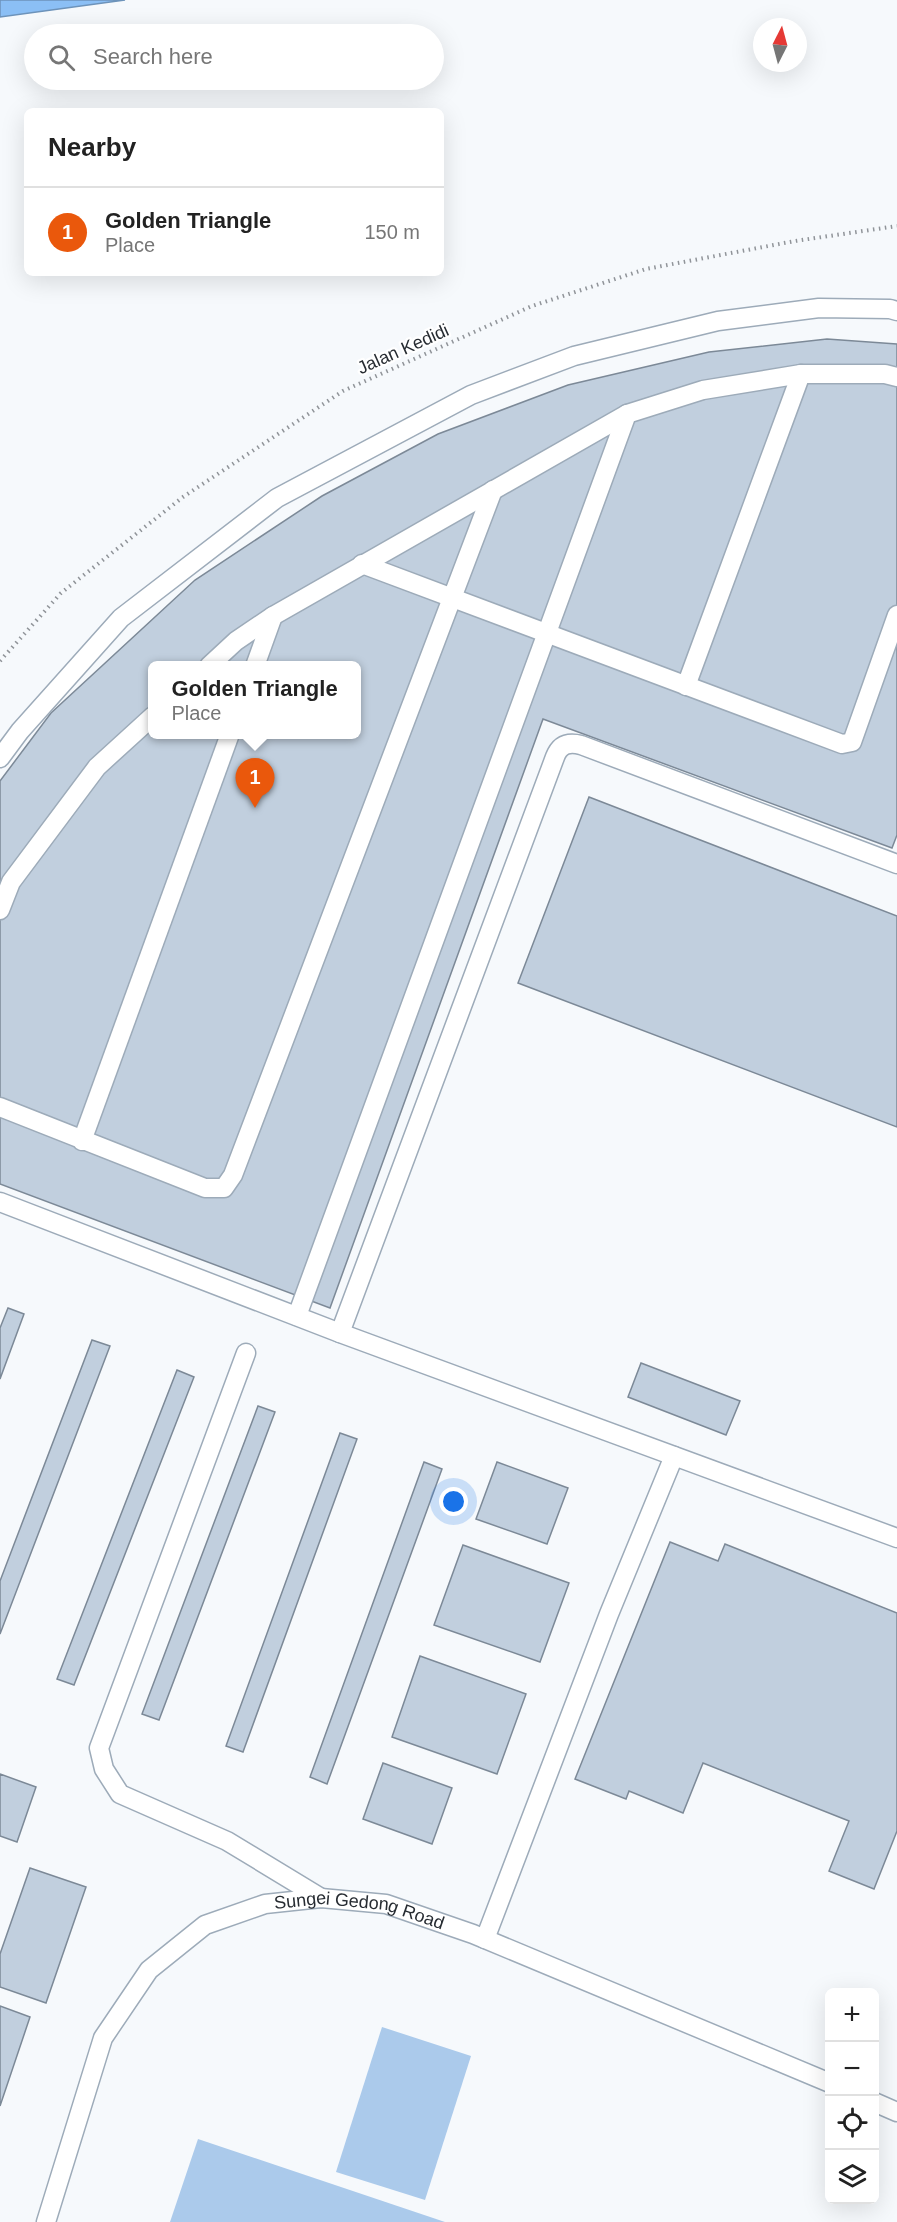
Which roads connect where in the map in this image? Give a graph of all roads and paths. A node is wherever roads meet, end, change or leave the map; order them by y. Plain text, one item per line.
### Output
1 (897, 226) edge
2 (897, 311) edge
3 (801, 374) junction
4 (897, 377) edge
5 (627, 414) junction
6 (493, 490) junction
7 (362, 564) junction
8 (452, 598) junction
9 (897, 615) edge
10 (273, 616) junction
11 (546, 633) junction
12 (0, 661) edge
13 (214, 661) edge
14 (257, 661) edge
15 (686, 686) junction
16 (148, 720) edge
17 (229, 739) edge
18 (0, 758) edge
19 (897, 864) edge
20 (0, 910) edge
21 (0, 1107) edge
22 (82, 1141) junction
23 (0, 1202) edge
24 (297, 1316) junction
25 (340, 1333) junction
26 (246, 1353) dead end
27 (674, 1456) junction
28 (897, 1538) edge
29 (321, 1898) junction
30 (485, 1939) junction
31 (825, 2082) edge
32 (879, 2104) edge
33 (897, 2112) edge
34 (46, 2222) edge

1 - 12 path, Jalan Kedidi
2 - 18 lane
3 - 4 lane
3 - 5 lane
3 - 15 lane
5 - 6 lane
5 - 11 lane
6 - 7 lane
6 - 8 lane
7 - 8 lane
7 - 10 lane
8 - 11 lane
8 - 22 lane
9 - 15 lane
10 - 13 lane
10 - 14 lane
11 - 15 lane
11 - 24 lane
16 - 20 lane
17 - 22 lane
19 - 25 lane
21 - 22 lane
23 - 24 lane
24 - 25 lane
25 - 27 lane
26 - 29 lane
27 - 28 lane
27 - 30 lane
29 - 30 lane, Sungei Gedong Road
29 - 34 lane, Sungei Gedong Road
30 - 31 lane, Sungei Gedong Road
32 - 33 lane

